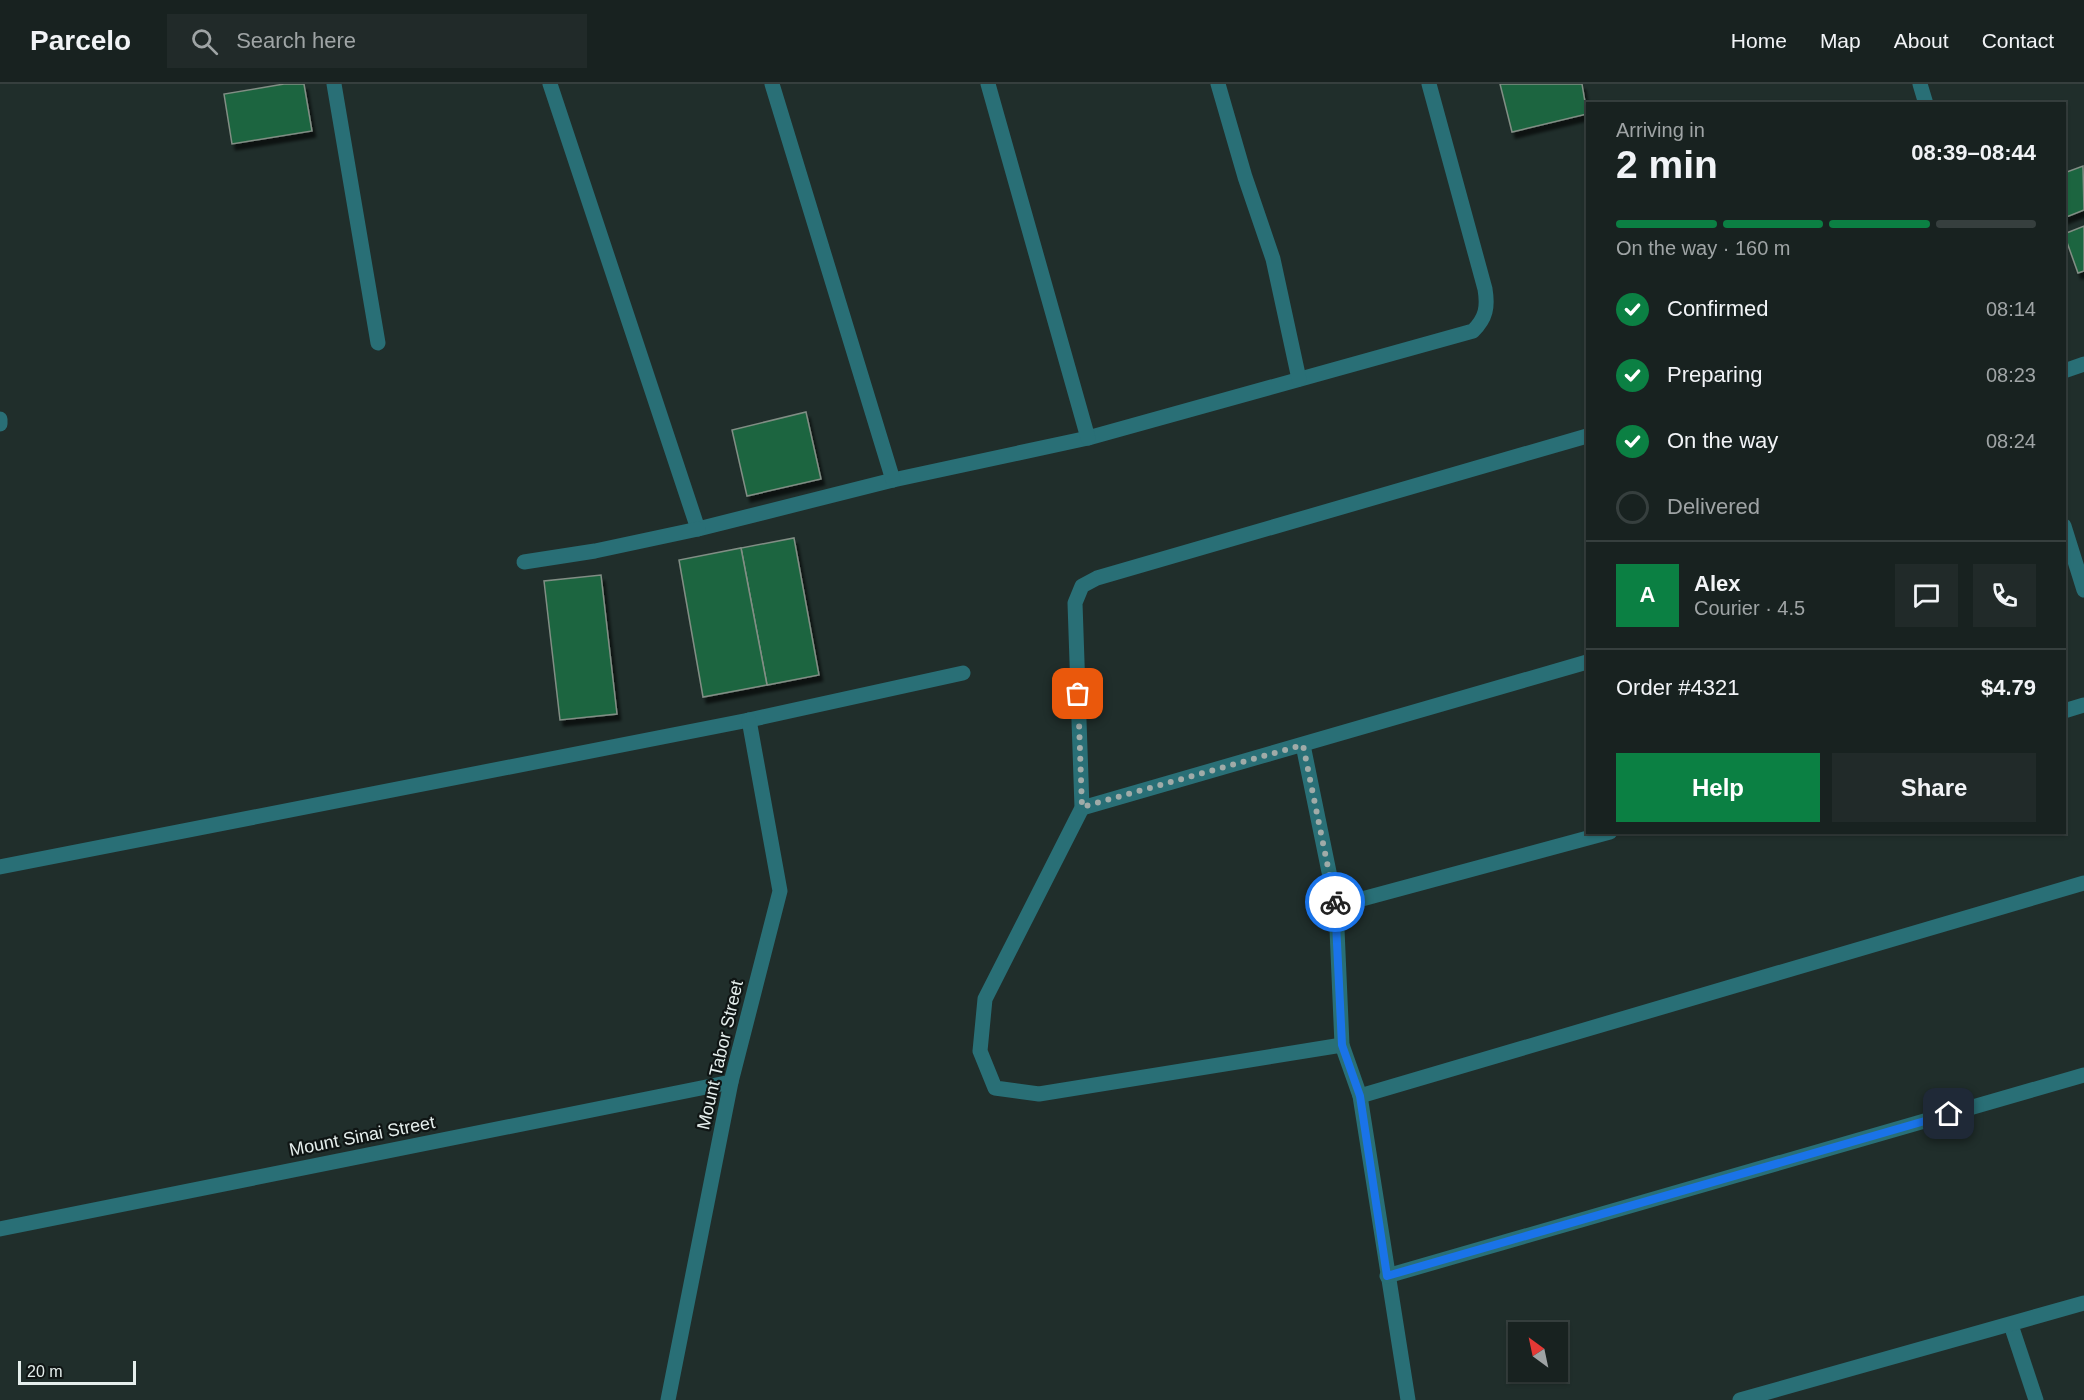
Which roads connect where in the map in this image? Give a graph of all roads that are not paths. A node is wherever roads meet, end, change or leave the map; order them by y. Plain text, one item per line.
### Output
1 (334, 84) edge
2 (550, 84) edge
3 (772, 84) edge
4 (987, 84) edge
5 (1218, 84) edge
6 (1429, 84) edge
7 (1920, 84) edge
8 (1925, 102) edge
9 (378, 343) dead end
10 (2084, 364) edge
11 (2066, 370) edge
12 (1299, 379) junction
13 (0, 419) edge
14 (0, 424) edge
15 (1586, 436) edge
16 (1088, 438) junction
17 (892, 480) junction
18 (698, 529) junction
19 (2066, 531) edge
20 (524, 562) dead end
21 (2082, 580) edge
22 (1586, 662) edge
23 (963, 673) dead end
24 (2084, 705) edge
25 (2066, 710) edge
26 (749, 720) junction
27 (1303, 745) junction
28 (1082, 807) junction
29 (1603, 834) edge
30 (0, 867) edge
31 (2084, 883) edge
32 (1336, 906) junction
33 (1342, 1045) junction
34 (2084, 1075) edge
35 (731, 1082) junction
36 (1360, 1096) junction
37 (0, 1229) edge
38 (1387, 1276) junction
39 (2084, 1303) edge
40 (2011, 1325) junction
41 (668, 1400) edge
42 (1408, 1400) edge
43 (1740, 1400) edge
44 (2036, 1400) edge

1 - 9 street
2 - 18 street
3 - 17 street
4 - 16 street
5 - 12 street
6 - 12 street
7 - 8 street
10 - 11 street
12 - 16 street
13 - 14 street
15 - 28 street
16 - 17 street
17 - 18 street
18 - 20 street
19 - 21 street
22 - 27 street
23 - 26 street
24 - 25 street
26 - 30 street
26 - 35 street, Mount Tabor Street
27 - 28 street
27 - 32 street
28 - 33 street
29 - 32 street
31 - 36 street
32 - 33 street
33 - 36 street
34 - 38 street
35 - 37 street, Mount Sinai Street
35 - 41 street, Mount Tabor Street
36 - 38 street
38 - 42 street
39 - 40 street
40 - 43 street
40 - 44 street

